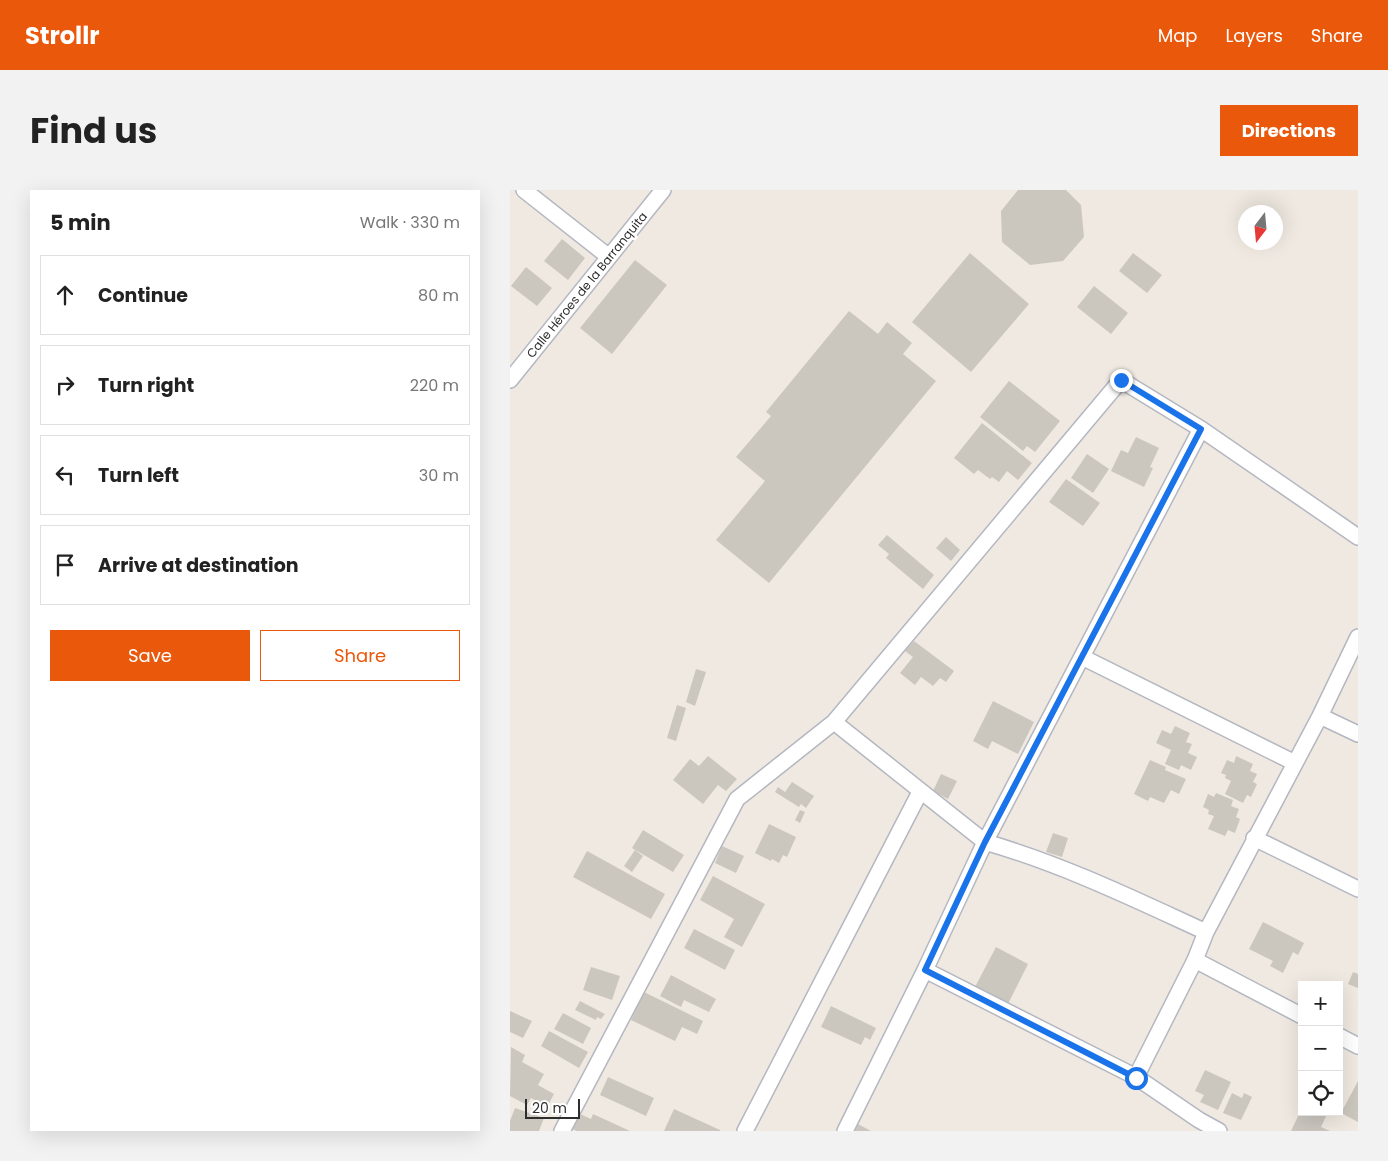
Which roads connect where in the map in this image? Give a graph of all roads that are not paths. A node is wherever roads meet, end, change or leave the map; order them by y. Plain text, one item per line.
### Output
1 (524, 190) edge
2 (663, 190) edge
3 (609, 257) junction
4 (510, 380) edge
5 (1201, 429) junction
6 (1358, 537) edge
7 (1358, 637) edge
8 (1082, 657) junction
9 (1320, 716) junction
10 (834, 722) junction
11 (1358, 734) edge
12 (1295, 763) junction
13 (920, 792) junction
14 (1254, 838) junction
15 (985, 842) junction
16 (1358, 889) edge
17 (1206, 932) junction
18 (1195, 960) junction
19 (925, 970) junction
20 (1298, 1014) edge
21 (1343, 1038) edge
22 (1358, 1046) edge
23 (1136, 1078) junction
24 (1197, 1125) edge
25 (562, 1131) edge
26 (744, 1131) edge
27 (845, 1131) edge
28 (1220, 1131) edge

1 - 3 street
2 - 3 street, Calle Héroes de la Barranquita
3 - 4 street, Calle Héroes de la Barranquita
5 - 6 street
5 - 8 street
5 - 10 street
7 - 9 street
8 - 12 street
8 - 15 street
9 - 11 street
9 - 12 street
10 - 13 street
10 - 25 street
12 - 14 street
13 - 15 street
13 - 26 street
14 - 16 street
14 - 17 street
15 - 17 street
15 - 19 street
17 - 18 street
18 - 20 street
18 - 23 street
19 - 23 street
19 - 27 street
21 - 22 street
23 - 24 street
24 - 28 street

